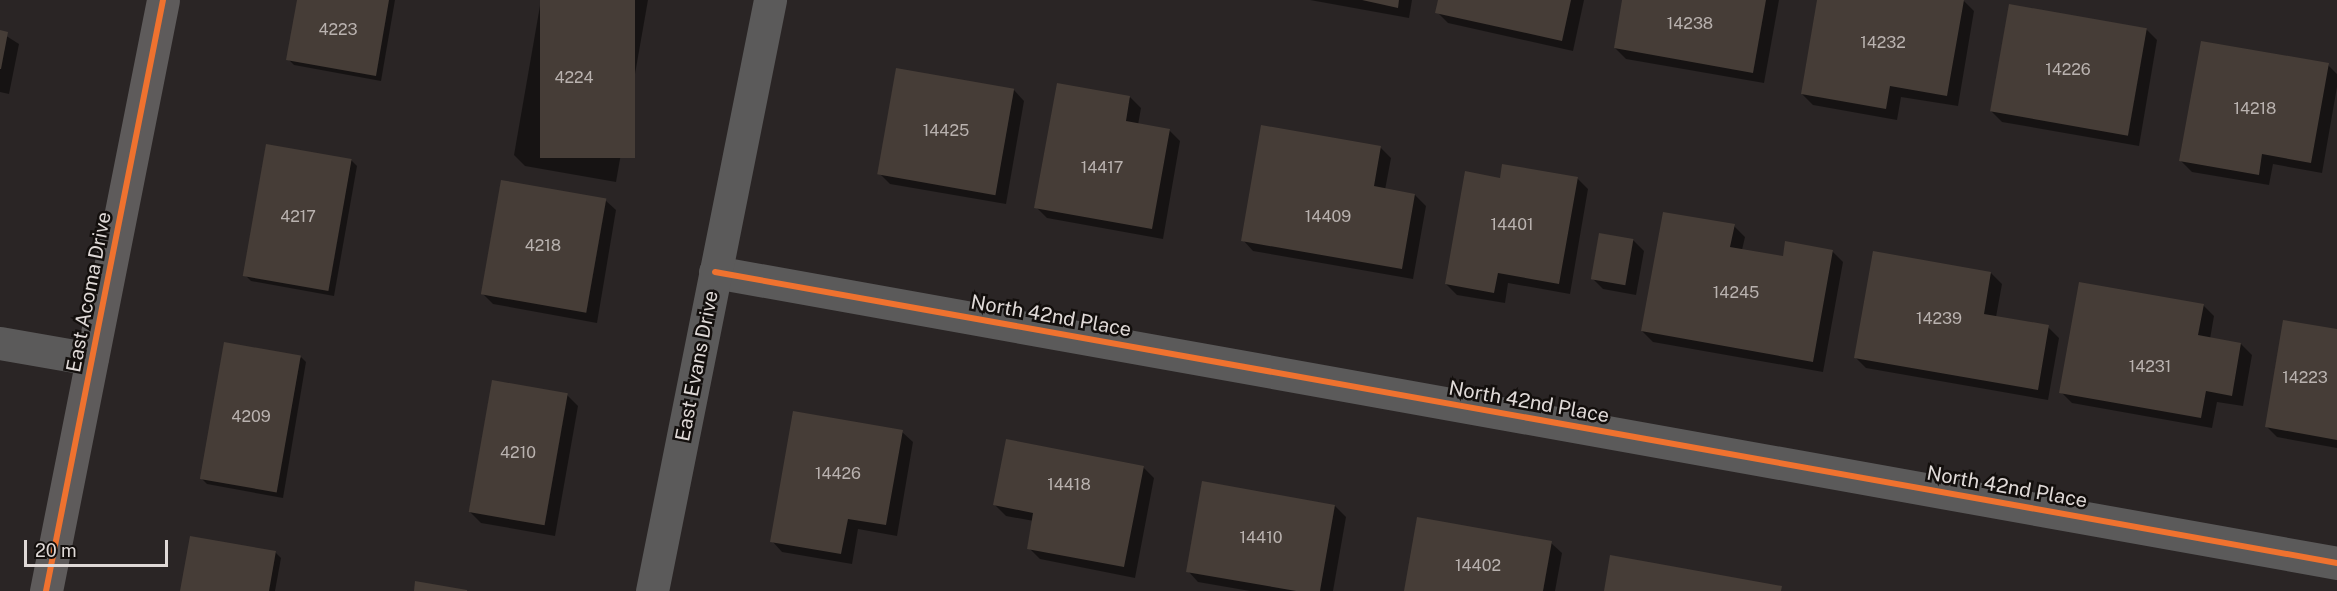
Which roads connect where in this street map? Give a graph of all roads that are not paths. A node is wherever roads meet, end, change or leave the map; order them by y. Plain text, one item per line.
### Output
1 (163, 0) edge
2 (770, 0) edge
3 (715, 272) junction
4 (0, 343) edge
5 (92, 359) junction
6 (2337, 563) edge
7 (46, 591) edge
8 (652, 591) edge

1 - 5 street, East Acoma Drive
2 - 3 street, East Evans Drive
3 - 6 street, North 42nd Place
3 - 8 street, East Evans Drive
4 - 5 street
5 - 7 street, East Acoma Drive

